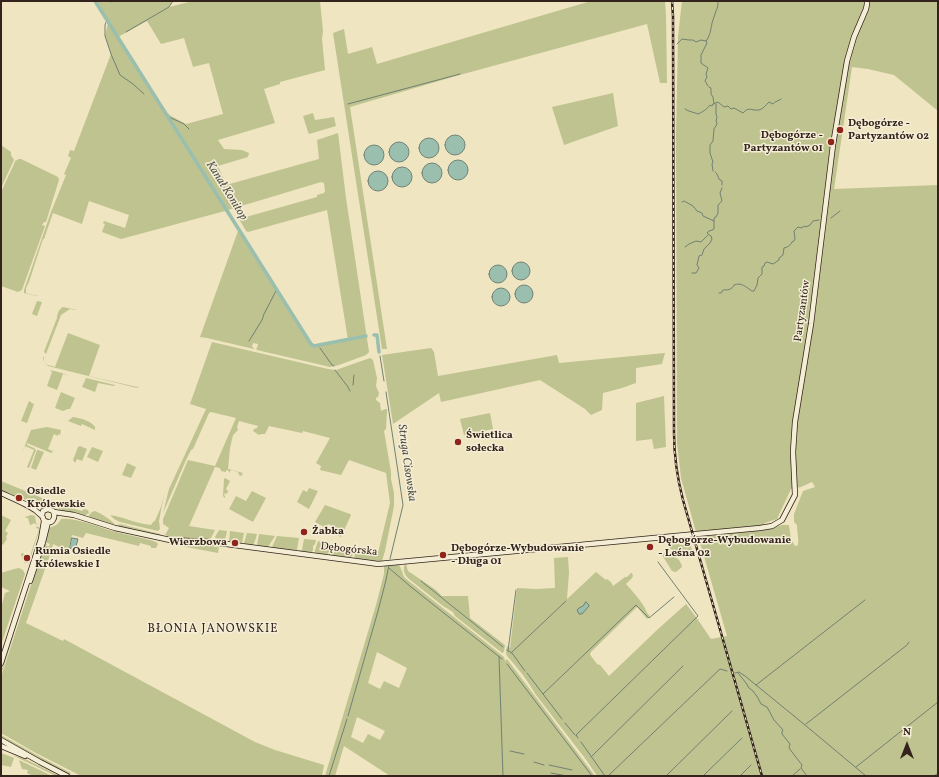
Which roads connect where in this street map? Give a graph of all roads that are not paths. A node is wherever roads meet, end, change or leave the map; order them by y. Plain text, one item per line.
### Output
1 (867, 1) edge
2 (1, 494) edge
3 (42, 513) junction
4 (55, 514) junction
5 (46, 521) junction
6 (680, 535) joint
7 (1, 663) edge
8 (3, 740) edge
9 (1, 746) edge
10 (40, 762) junction
11 (67, 776) edge

1 - 6 street, Partyzantów
2 - 3 street
3 - 4 street
3 - 5 street
4 - 5 street
4 - 6 street, Dębogórska
5 - 7 street
8 - 10 street
9 - 10 street
10 - 11 street

